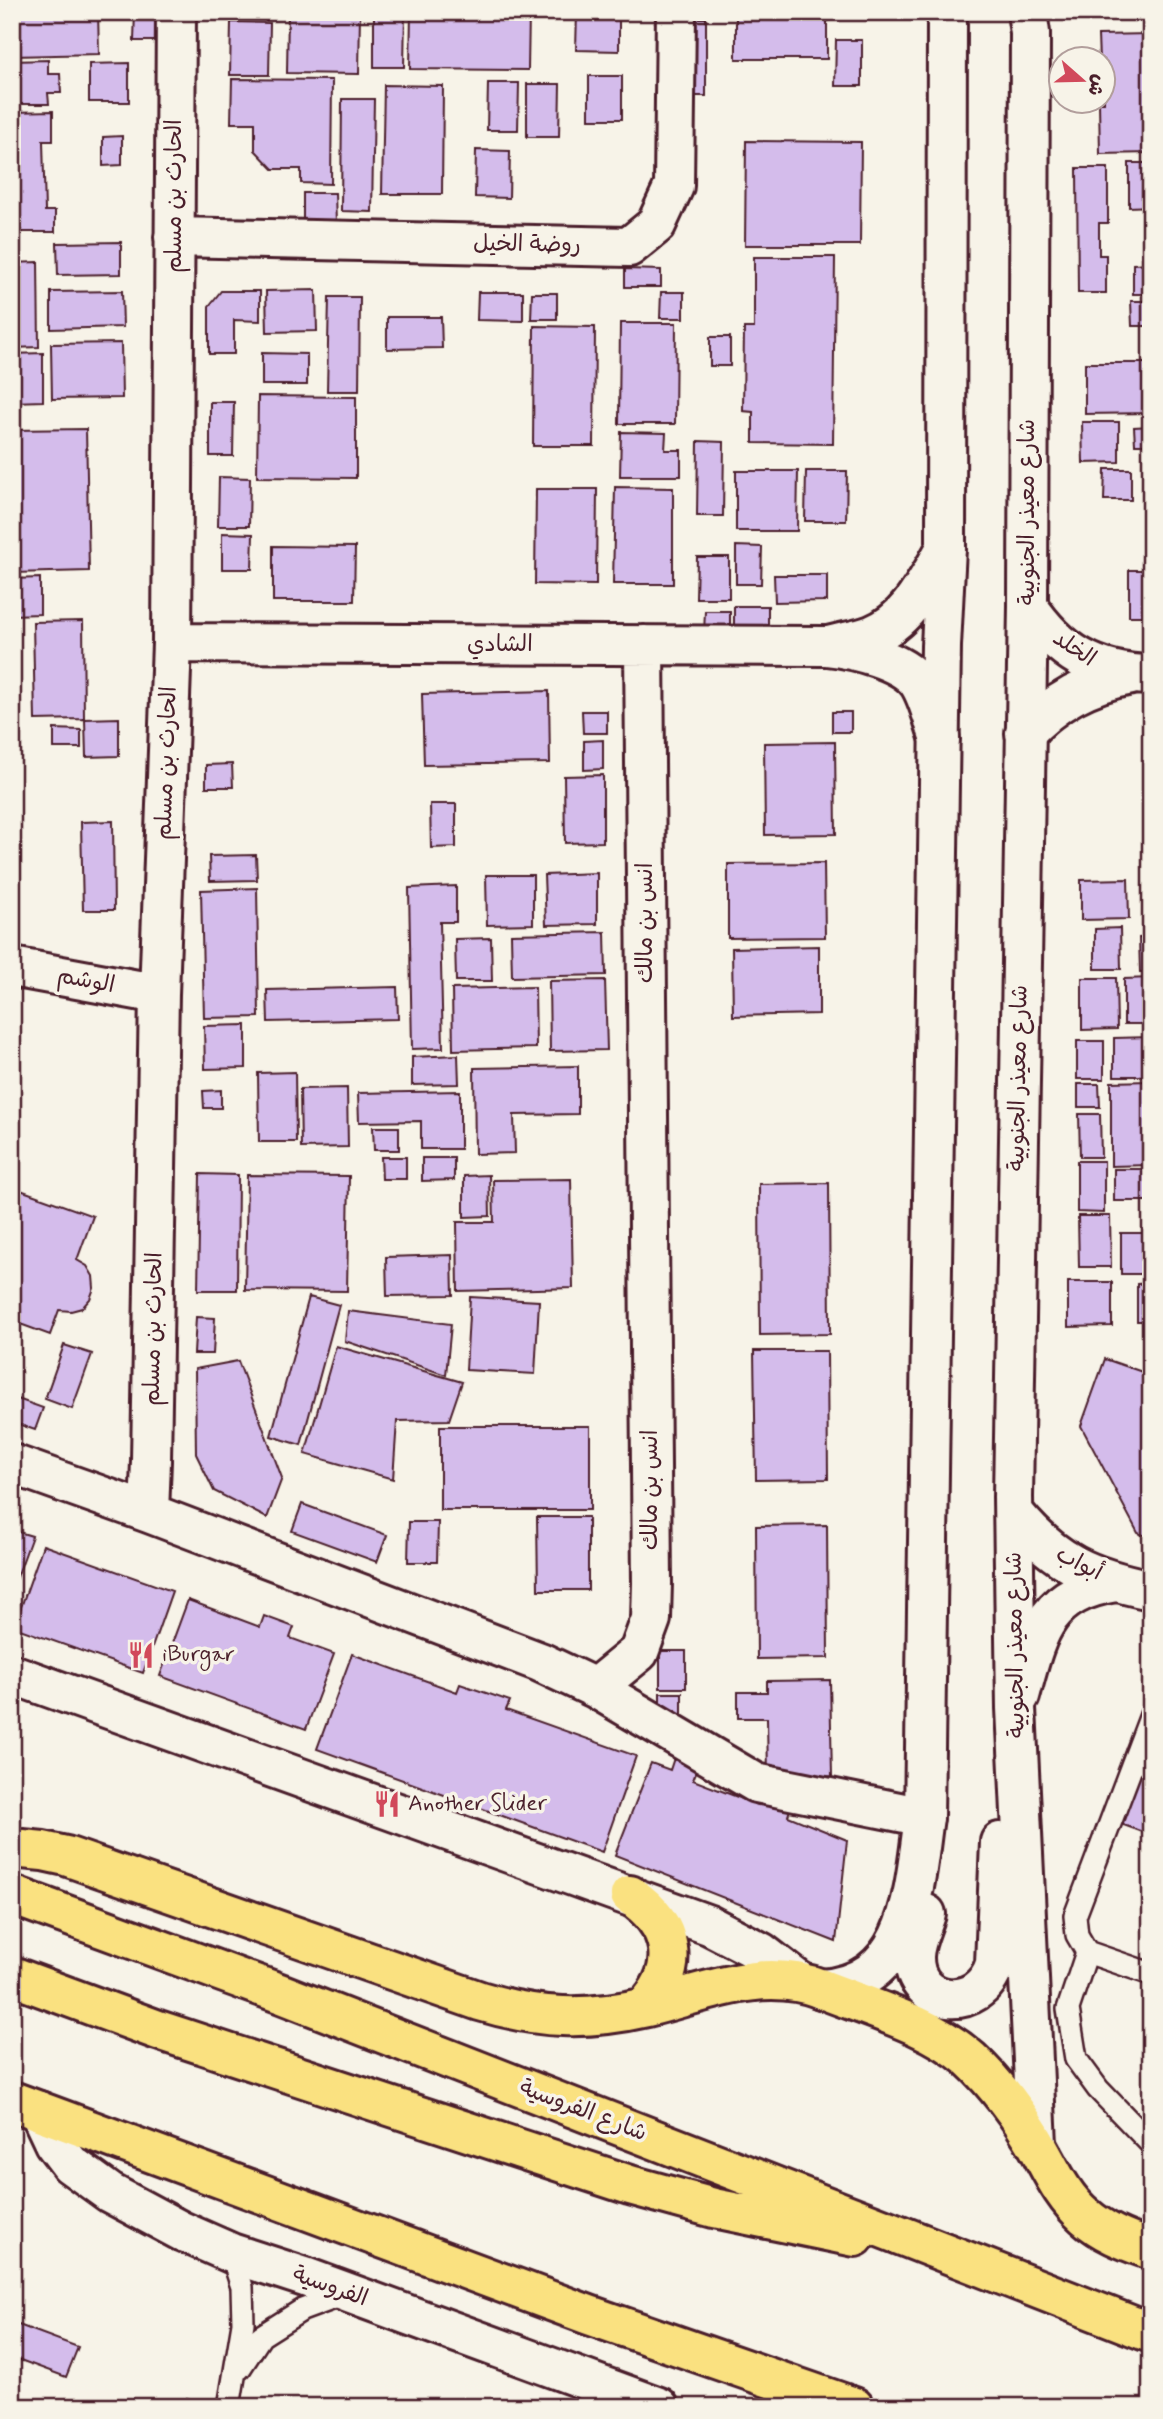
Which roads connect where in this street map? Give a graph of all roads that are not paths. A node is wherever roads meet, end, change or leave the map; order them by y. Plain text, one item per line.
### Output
1 (176, 12) edge
2 (676, 12) edge
3 (947, 12) edge
4 (1027, 12) edge
5 (174, 237) junction
6 (946, 548) junction
7 (1028, 606) junction
8 (172, 643) junction
9 (644, 645) junction
10 (827, 646) junction
11 (1141, 675) edge
12 (1025, 733) junction
13 (941, 741) junction
14 (12, 967) edge
15 (159, 995) junction
16 (12, 1464) edge
17 (149, 1513) junction
18 (1014, 1513) junction
19 (1134, 1586) edge
20 (12, 1674) edge
21 (595, 1688) junction
22 (1016, 1708) junction
23 (1151, 1715) edge
24 (924, 1817) junction
25 (12, 1849) edge
26 (12, 1895) edge
27 (630, 1895) junction
28 (1087, 1952) junction
29 (1151, 1975) edge
30 (12, 1976) edge
31 (811, 1985) junction
32 (12, 1996) edge
33 (645, 2007) junction
34 (158, 2030) junction
35 (26, 2106) edge
36 (1037, 2144) junction
37 (1151, 2144) edge
38 (1151, 2250) edge
39 (232, 2253) junction
40 (954, 2257) junction
41 (348, 2293) junction
42 (1151, 2333) edge
43 (236, 2372) junction
44 (229, 2407) edge
45 (659, 2407) edge
46 (854, 2407) edge

1 - 5 street, الحارث بن مسلم
2 - 5 street, روضة الخيل
3 - 6 street
4 - 7 street, شارع معيذر الجنوبية
5 - 8 street, الحارث بن مسلم
6 - 10 street, الشادي
6 - 13 street
7 - 11 street, الخلد
7 - 12 street, شارع معيذر الجنوبية
8 - 9 street, الشادي
8 - 15 street, الحارث بن مسلم
9 - 10 street, الشادي
9 - 21 street, انس بن مالك
10 - 13 street, الشادي
11 - 12 street, الخلد
12 - 18 street, شارع معيذر الجنوبية
13 - 24 street
14 - 15 street, الوشم
15 - 17 street, الحارث بن مسلم
16 - 17 street
17 - 21 street
18 - 19 street, أبواب
18 - 22 street, شارع معيذر الجنوبية
19 - 22 street, أبواب
20 - 27 street
21 - 24 street
22 - 24 street
22 - 36 street, شارع معيذر الجنوبية
23 - 28 lane
24 - 31 street
25 - 33 highway
26 - 40 highway, شارع الفروسية
27 - 31 street
27 - 33 highway
28 - 29 lane
28 - 37 lane
30 - 34 highway
31 - 33 highway
31 - 36 highway
32 - 34 highway
34 - 40 highway
35 - 39 street, الفروسية
35 - 46 highway
36 - 38 highway
39 - 41 street, الفروسية
39 - 43 lane
40 - 42 highway, شارع الفروسية
41 - 43 lane
41 - 45 street, الفروسية
43 - 44 lane

